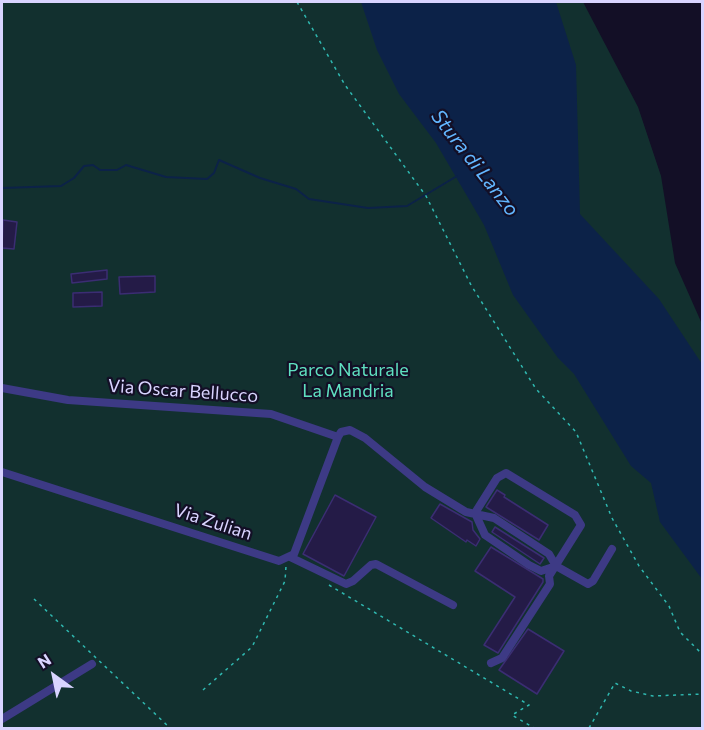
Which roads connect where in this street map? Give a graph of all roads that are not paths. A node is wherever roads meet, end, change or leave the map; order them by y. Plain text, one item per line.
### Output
1 (2, 388) edge
2 (338, 437) junction
3 (2, 472) edge
4 (475, 513) junction
5 (612, 549) dead end
6 (288, 558) junction
7 (556, 566) junction
8 (453, 605) dead end
9 (491, 663) dead end
10 (92, 664) dead end
11 (2, 719) edge

1 - 2 street, Via Oscar Bellucco
2 - 4 street, Via Oscar Bellucco
2 - 6 street
3 - 6 street, Via Zulian
4 - 7 street
4 - 7 street
4 - 7 street
5 - 7 street
6 - 8 street, Via Zulian
7 - 9 street
10 - 11 street

